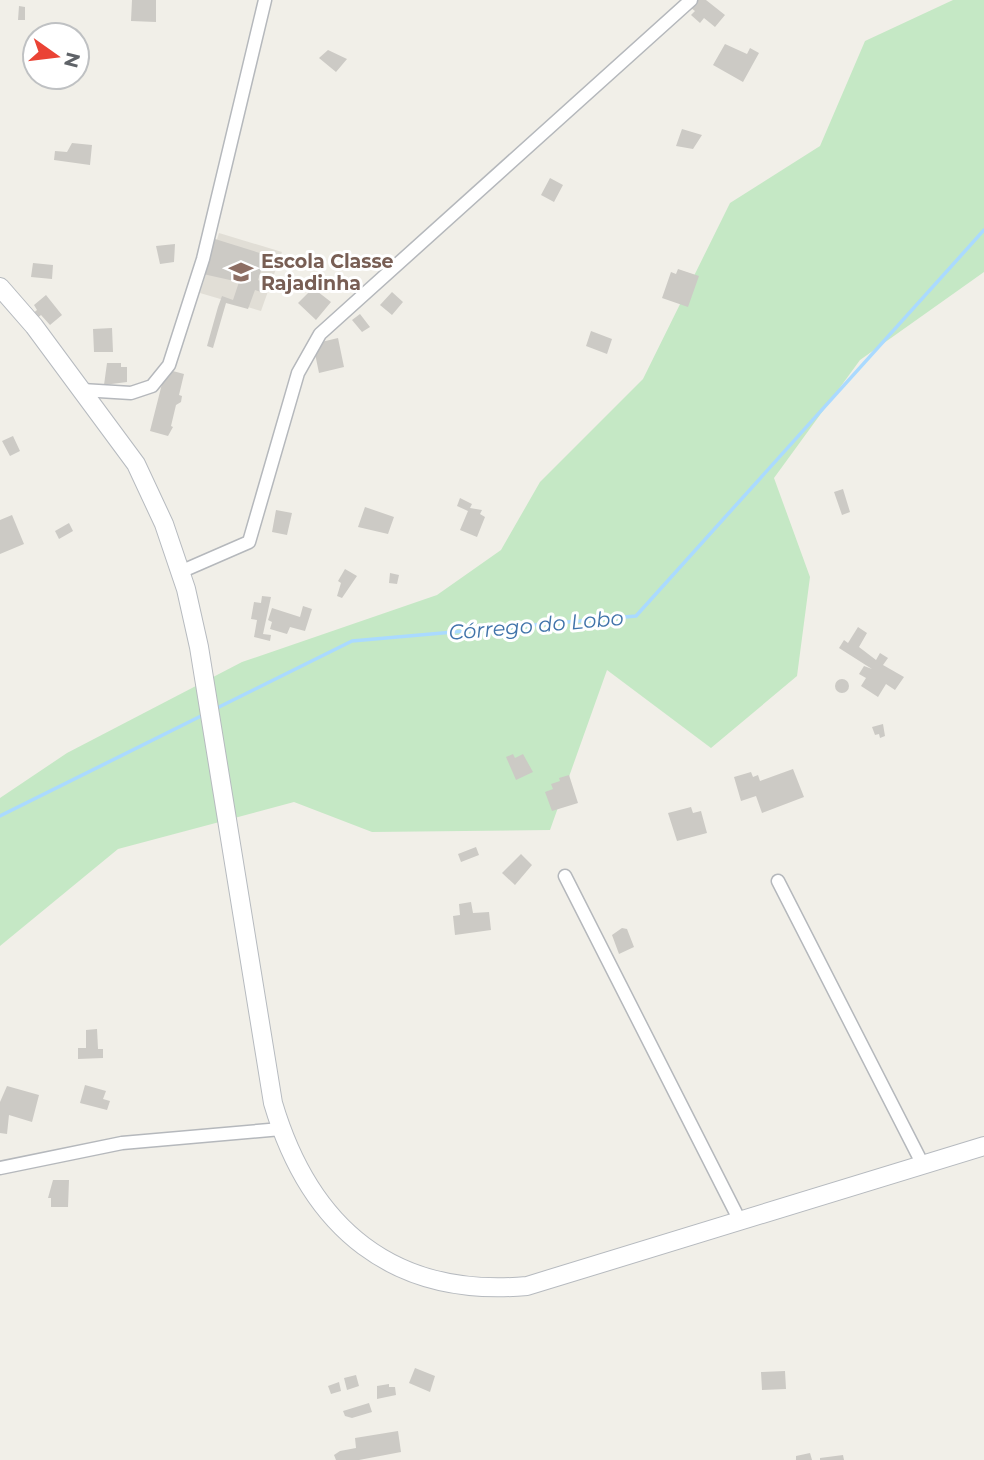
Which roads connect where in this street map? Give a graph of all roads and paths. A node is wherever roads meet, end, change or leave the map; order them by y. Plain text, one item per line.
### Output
1 (265, 0) edge
2 (691, 0) edge
3 (0, 287) edge
4 (82, 390) junction
5 (180, 572) junction
6 (565, 876) dead end
7 (778, 881) dead end
8 (281, 1129) junction
9 (984, 1146) edge
10 (923, 1164) junction
11 (0, 1168) edge
12 (740, 1221) junction

1 - 4 street
2 - 5 street
3 - 4 street
4 - 5 street
5 - 8 street
6 - 12 street
7 - 10 street
8 - 11 street
8 - 12 street
9 - 10 street
10 - 12 street

